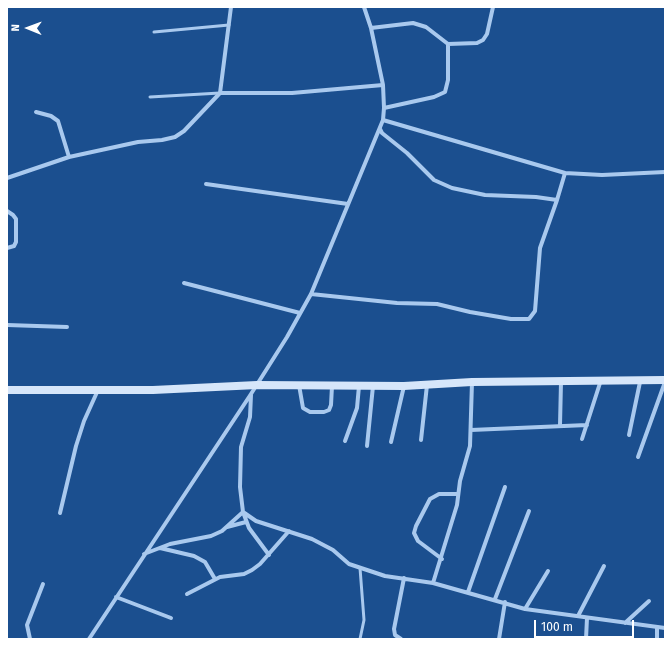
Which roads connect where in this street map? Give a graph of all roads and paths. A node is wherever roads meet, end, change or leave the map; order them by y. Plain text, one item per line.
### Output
1 (231, 7) edge
2 (364, 7) edge
3 (493, 7) edge
4 (229, 25) junction
5 (371, 28) junction
6 (154, 32) dead end
7 (448, 44) junction
8 (383, 85) junction
9 (220, 93) junction
10 (150, 97) dead end
11 (384, 108) junction
12 (36, 112) dead end
13 (383, 120) junction
14 (380, 129) junction
15 (69, 157) junction
16 (665, 172) edge
17 (565, 173) junction
18 (7, 178) edge
19 (206, 184) dead end
20 (558, 200) junction
21 (348, 204) junction
22 (7, 211) edge
23 (7, 248) edge
24 (184, 283) dead end
25 (311, 294) junction
26 (300, 313) junction
27 (7, 326) edge
28 (67, 327) dead end
29 (601, 380) junction
30 (665, 381) edge
31 (472, 382) junction
32 (561, 382) junction
33 (640, 382) junction
34 (333, 384) junction
35 (257, 385) junction
36 (299, 385) junction
37 (427, 385) junction
38 (360, 386) junction
39 (373, 386) junction
40 (404, 386) junction
41 (7, 390) edge
42 (98, 390) junction
43 (251, 394) junction
44 (587, 425) junction
45 (560, 426) junction
46 (471, 430) junction
47 (628, 435) dead end
48 (582, 439) dead end
49 (421, 440) dead end
50 (345, 441) dead end
51 (391, 442) dead end
52 (367, 446) dead end
53 (638, 457) dead end
54 (505, 487) dead end
55 (458, 494) junction
56 (529, 511) dead end
57 (243, 512) junction
58 (60, 513) dead end
59 (246, 522) junction
60 (226, 528) junction
61 (289, 531) junction
62 (158, 548) junction
63 (144, 554) junction
64 (269, 555) junction
65 (442, 559) junction
66 (604, 566) dead end
67 (360, 568) junction
68 (548, 571) dead end
69 (404, 578) junction
70 (215, 579) junction
71 (434, 583) junction
72 (43, 584) dead end
73 (468, 592) junction
74 (187, 594) dead end
75 (116, 597) junction
76 (495, 599) junction
77 (649, 601) dead end
78 (505, 602) junction
79 (525, 608) junction
80 (578, 616) junction
81 (171, 618) dead end
82 (587, 618) junction
83 (625, 623) junction
84 (657, 627) junction
85 (665, 628) edge
86 (30, 639) edge
87 (89, 639) edge
88 (360, 639) edge
89 (400, 639) edge
90 (499, 639) edge
91 (586, 639) edge
92 (657, 639) edge

1 - 4 street
2 - 5 street
3 - 7 street
4 - 6 lane
4 - 9 street
5 - 7 street
5 - 8 street
7 - 11 street
8 - 9 street
8 - 11 street
9 - 10 lane
9 - 15 street
11 - 13 street
12 - 15 street
13 - 14 street
13 - 17 street
14 - 20 street
14 - 21 street
15 - 18 street
16 - 17 street
17 - 20 street
19 - 21 street
20 - 25 street
21 - 25 street
22 - 23 street
24 - 26 street
25 - 26 street
26 - 35 street
27 - 28 street
29 - 32 main road
29 - 33 main road
29 - 44 street
30 - 33 main road
30 - 53 street
31 - 32 main road
31 - 37 main road
31 - 46 street
32 - 45 street
33 - 47 street
34 - 36 main road
34 - 36 street
34 - 38 main road
35 - 36 main road
35 - 42 main road
35 - 43 street
37 - 40 main road
37 - 49 street
38 - 39 main road
38 - 50 street
39 - 40 main road
39 - 52 street
40 - 51 street
41 - 42 main road
42 - 58 street
43 - 57 street
43 - 63 street
44 - 45 street
44 - 48 street
45 - 46 street
46 - 55 street
54 - 73 street
55 - 65 street
55 - 65 street
56 - 76 street
57 - 59 street
57 - 60 street
57 - 61 street
59 - 60 street
59 - 64 street
60 - 62 street
61 - 64 street
61 - 67 street
62 - 63 street
62 - 70 street
63 - 75 street
64 - 70 street
65 - 71 street
66 - 80 street
67 - 69 street
67 - 88 lane
68 - 79 street
69 - 71 street
69 - 89 street
70 - 74 street
71 - 73 street
72 - 86 street
73 - 76 street
75 - 81 street
75 - 87 street
76 - 78 street
77 - 83 street
78 - 79 street
78 - 90 street
79 - 80 street
80 - 82 street
82 - 83 street
82 - 91 street
83 - 84 street
84 - 85 street
84 - 92 street

